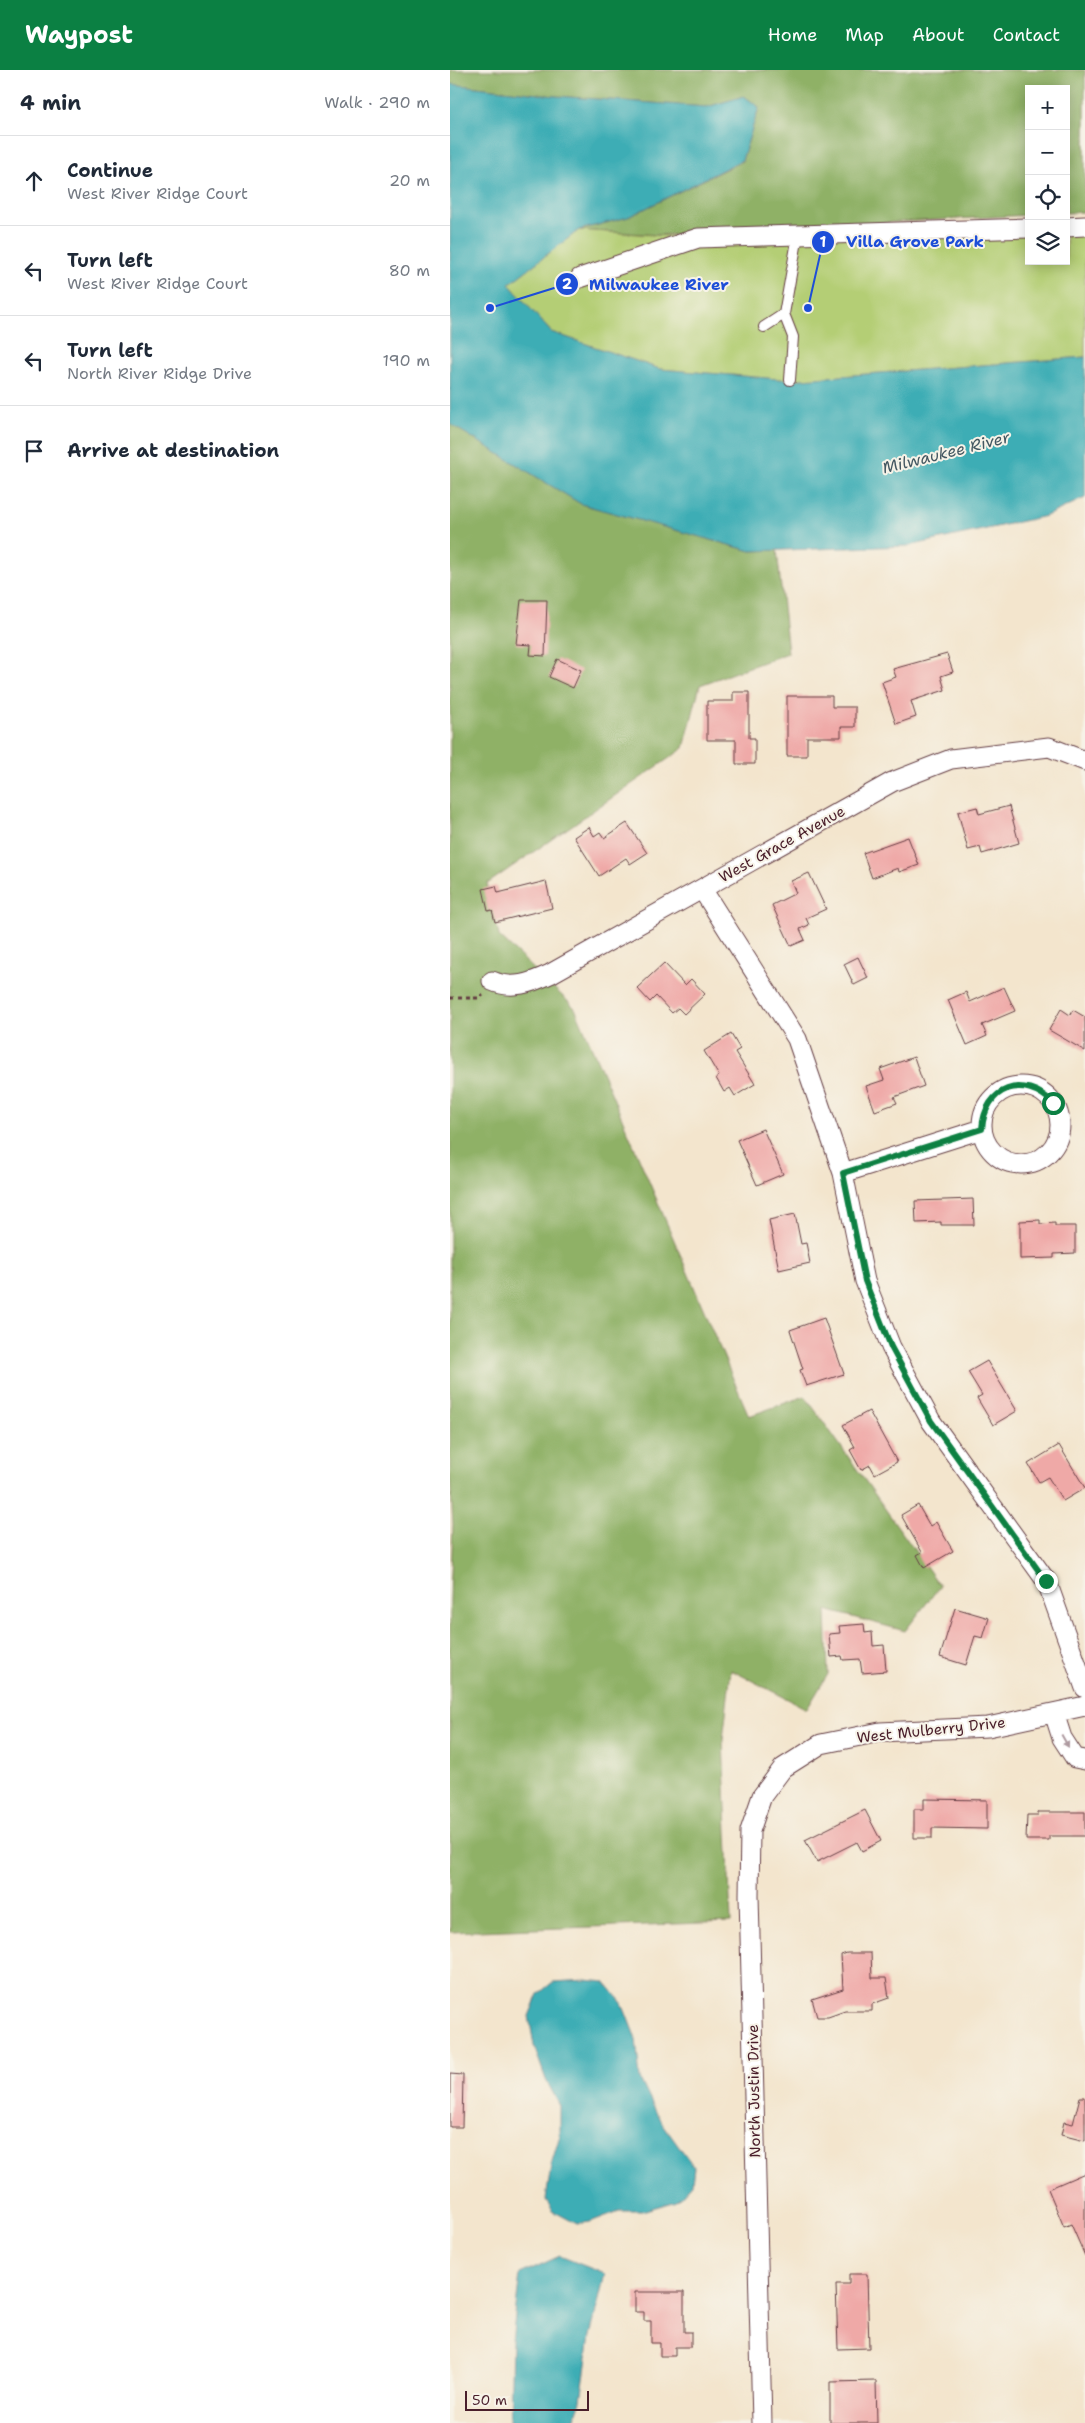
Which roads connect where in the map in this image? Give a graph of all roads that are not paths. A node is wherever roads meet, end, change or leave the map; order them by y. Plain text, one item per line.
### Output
1 (1085, 226) edge
2 (1070, 227) edge
3 (1025, 228) edge
4 (798, 235) junction
5 (580, 278) dead end
6 (784, 314) junction
7 (764, 327) dead end
8 (790, 380) dead end
9 (1085, 762) edge
10 (702, 889) junction
11 (492, 980) road end
12 (982, 1129) junction
13 (843, 1173) junction
14 (1085, 1688) edge
15 (1085, 1706) edge
16 (1054, 1713) junction
17 (1085, 1760) edge
18 (783, 1768) joint
19 (762, 2423) edge

1 - 2 street
3 - 4 street
4 - 5 street
4 - 6 lane
6 - 7 lane
6 - 8 lane
9 - 10 street, West Grace Avenue
10 - 11 street, West Grace Avenue
10 - 13 street
12 - 12 street
12 - 13 street
13 - 14 street
15 - 16 street, West Mulberry Drive
16 -> 17 street
16 - 18 street, West Mulberry Drive
18 - 19 street, North Justin Drive

